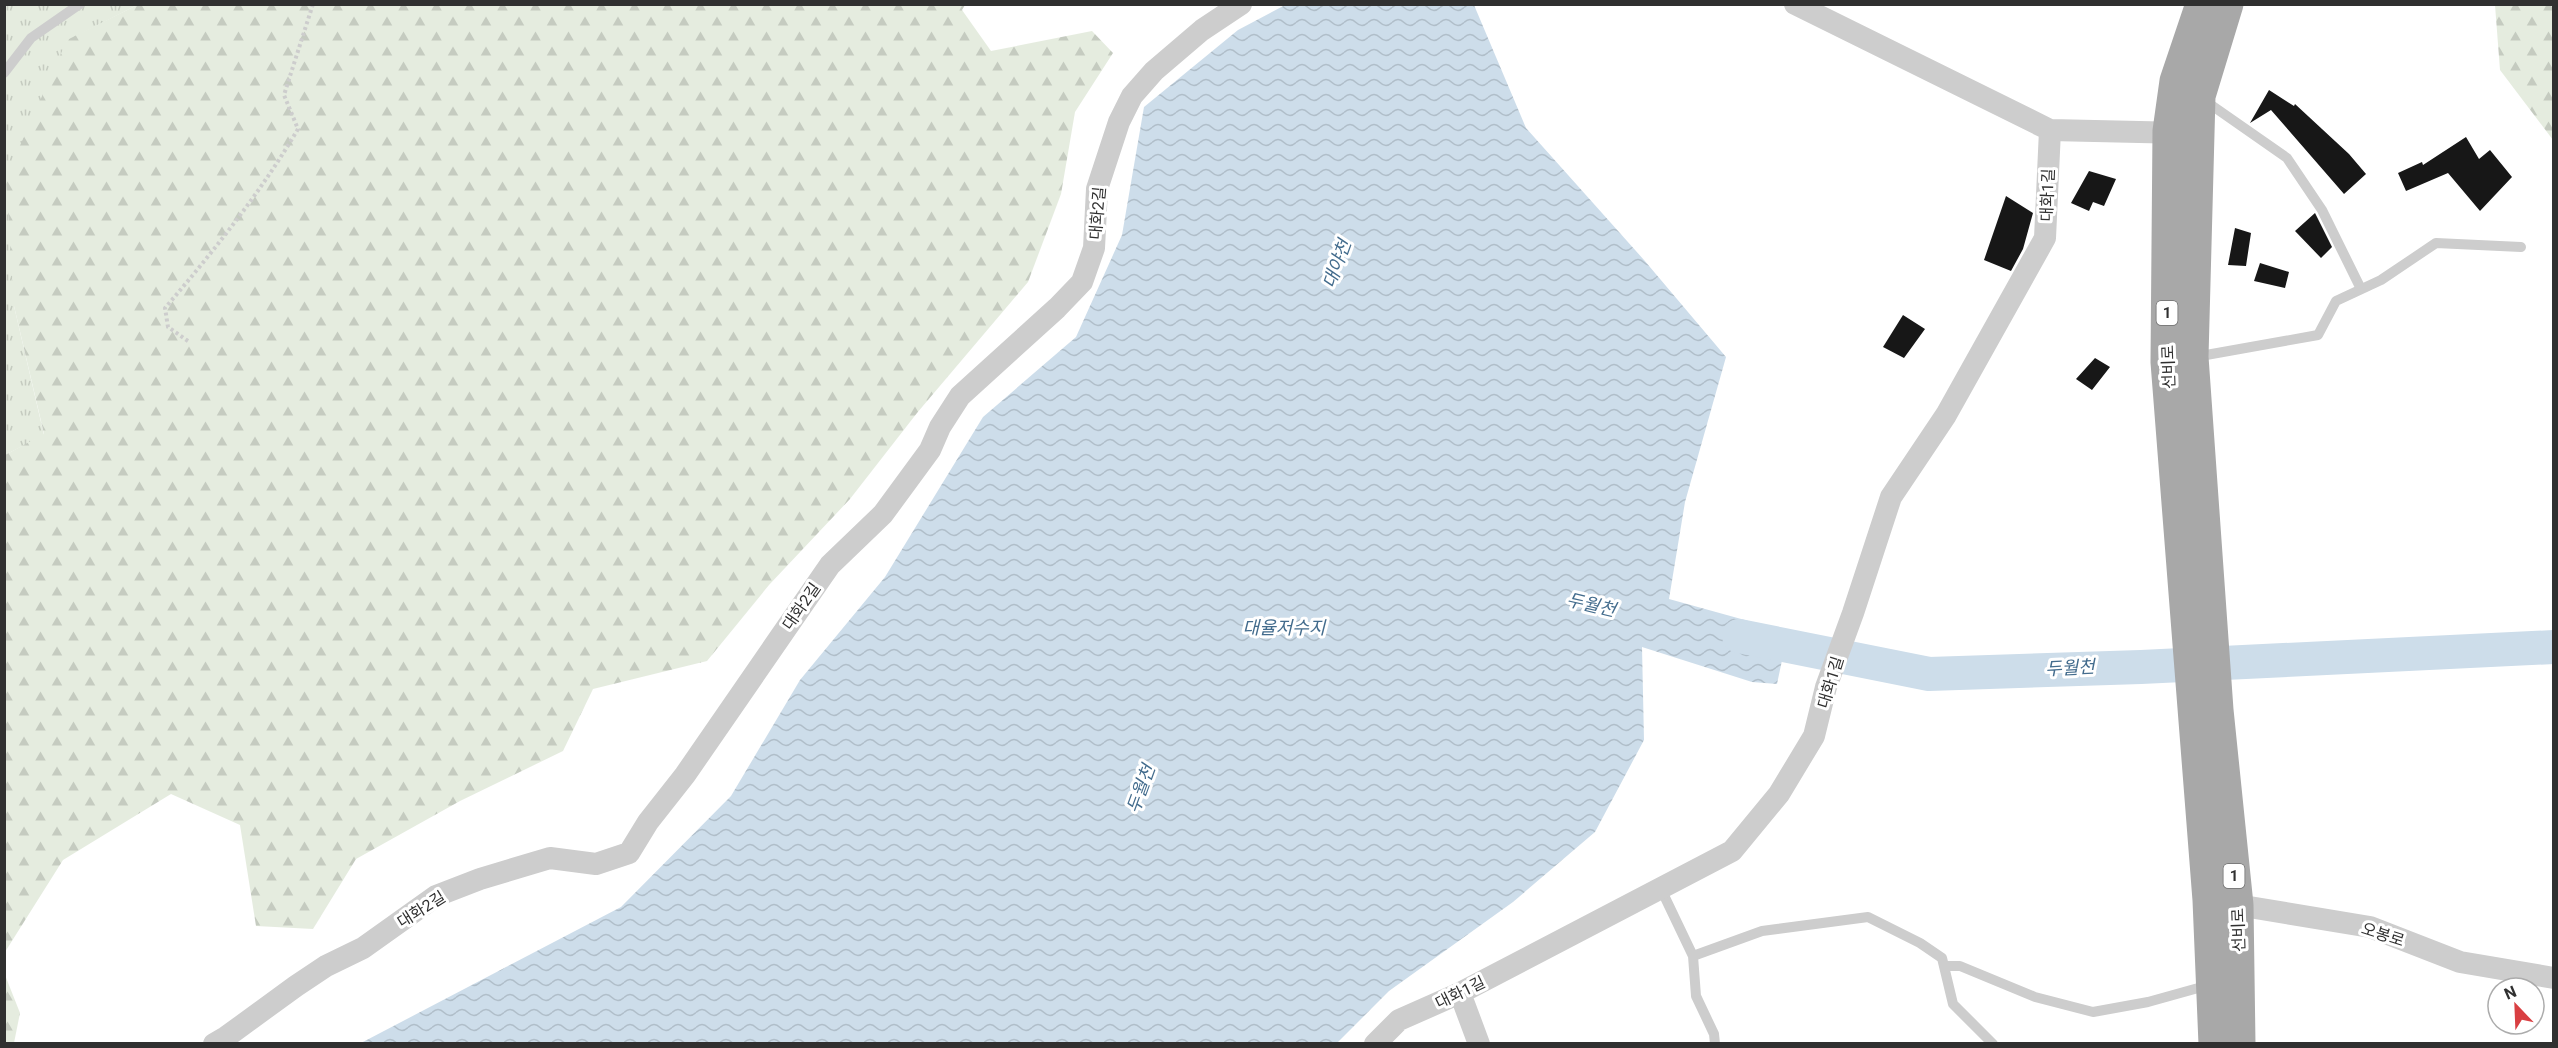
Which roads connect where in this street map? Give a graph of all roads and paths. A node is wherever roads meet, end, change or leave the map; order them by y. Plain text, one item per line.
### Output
1 (80, 4) edge
2 (313, 4) edge
3 (1240, 4) edge
4 (1795, 4) edge
5 (2202, 4) edge
6 (2227, 4) edge
7 (4, 74) edge
8 (2199, 96) junction
9 (2050, 130) junction
10 (2184, 133) junction
11 (2521, 247) dead end
12 (2361, 290) junction
13 (189, 341) dead end
14 (2192, 357) junction
15 (2199, 625) junction
16 (1660, 887) junction
17 (2223, 903) junction
18 (1693, 957) junction
19 (1944, 966) junction
20 (2553, 978) edge
21 (2212, 984) junction
22 (1460, 993) junction
23 (213, 1044) edge
24 (1376, 1044) edge
25 (1479, 1044) edge
26 (1715, 1044) edge
27 (1994, 1044) edge
28 (2215, 1044) edge
29 (2239, 1044) edge

1 - 7 lane
2 - 13 path
3 - 23 street, 대화2길
4 - 9 street
5 - 10 main road, 선비로 / 1
6 - 8 main road, 선비로 / 1
8 - 10 main road, 선비로 / 1
8 - 12 lane
9 - 10 street
9 - 16 street, 대화1길
10 - 14 main road, 선비로 / 1
10 - 15 main road, 선비로 / 1
11 - 12 lane, 선비로
12 - 14 lane, 선비로
14 - 15 main road, 선비로 / 1
15 - 17 main road, 선비로 / 1
16 - 18 lane
16 - 22 street, 대화1길
17 - 20 street, 오봉로
17 - 21 main road, 선비로 / 1
17 - 29 main road, 선비로 / 1
18 - 19 lane
18 - 26 lane
19 - 21 lane
19 - 27 lane
21 - 28 main road, 선비로 / 1
22 - 24 street, 대화1길
22 - 25 street

